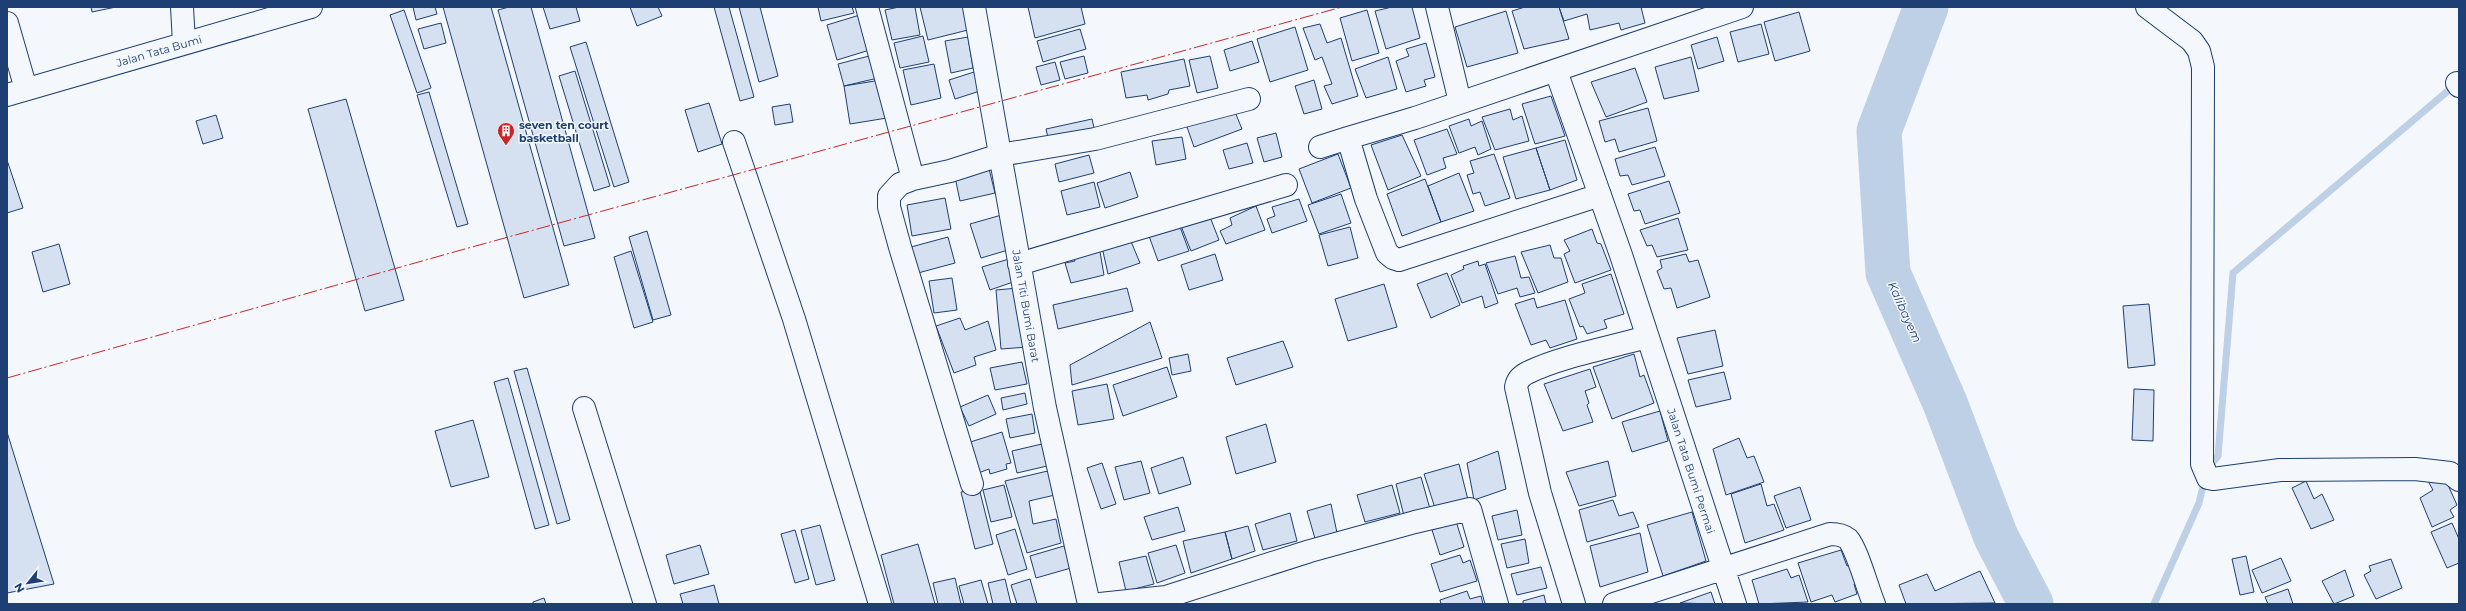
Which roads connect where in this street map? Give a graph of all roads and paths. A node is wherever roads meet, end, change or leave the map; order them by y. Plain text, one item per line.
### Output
1 (182, 7) edge
2 (311, 7) edge
3 (867, 7) edge
4 (974, 7) edge
5 (1437, 7) edge
6 (1742, 7) edge
7 (2147, 7) edge
8 (7, 22) edge
9 (184, 43) junction
10 (1556, 71) junction
11 (17, 92) edge
12 (1249, 99) dead end
13 (1460, 102) junction
14 (1348, 138) junction
15 (734, 142) dead end
16 (1320, 147) dead end
17 (1000, 155) junction
18 (913, 178) junction
19 (1286, 185) dead end
20 (1600, 195) junction
21 (1019, 264) junction
22 (1647, 337) junction
23 (584, 408) dead end
24 (2459, 480) edge
25 (972, 484) dead end
26 (1723, 569) junction
27 (645, 604) edge
28 (880, 604) edge
29 (1089, 604) edge
30 (1100, 604) edge
31 (1497, 604) edge
32 (1574, 604) edge
33 (1614, 604) edge
34 (1734, 604) edge
35 (1874, 604) edge

1 - 9 street
2 - 9 street, Jalan Tata Bumi
3 - 18 street
4 - 17 street, Jalan Titi Bumi Barat
5 - 13 street
6 - 10 street
7 - 24 street
8 - 11 street
9 - 11 street, Jalan Tata Bumi
10 - 13 street
10 - 20 street, Jalan Tata Bumi Permai
12 - 17 street
13 - 14 street
14 - 16 street
14 - 20 street
15 - 28 street
17 - 18 street
17 - 21 street, Jalan Titi Bumi Barat
18 - 25 street
19 - 21 street
20 - 22 street, Jalan Tata Bumi Permai
21 - 29 street, Jalan Titi Bumi Barat
22 - 26 street, Jalan Tata Bumi Permai
22 - 32 street
23 - 27 street
26 - 33 street
26 - 34 street, Jalan Tata Bumi Permai
26 - 35 street
30 - 31 street

